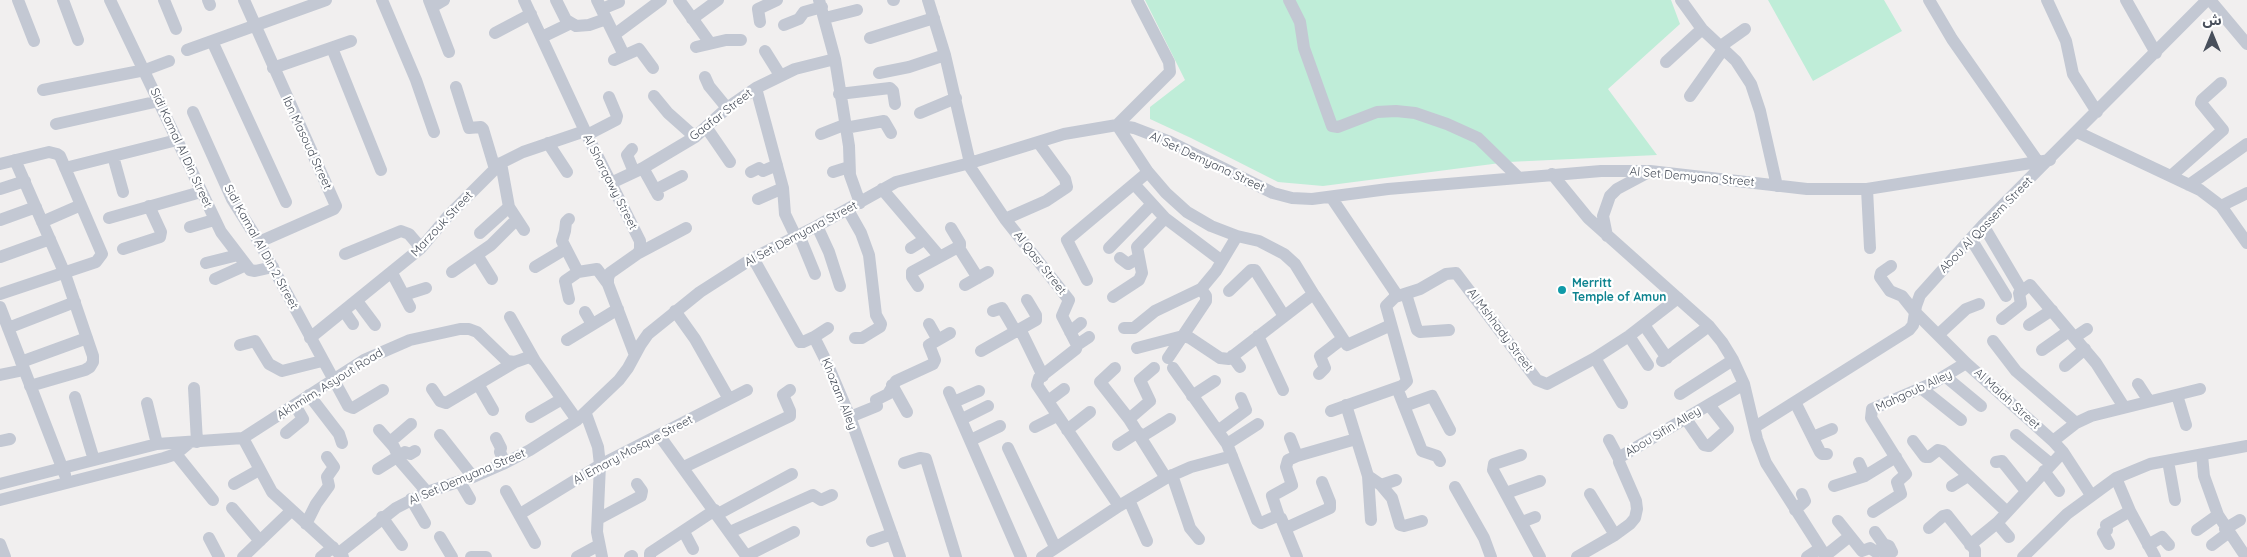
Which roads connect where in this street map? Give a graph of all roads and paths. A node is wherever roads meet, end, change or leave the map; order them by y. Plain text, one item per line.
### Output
1 (18, 0) edge
2 (63, 0) edge
3 (110, 0) edge
4 (164, 0) edge
5 (244, 0) edge
6 (326, 0) edge
7 (382, 0) edge
8 (444, 0) edge
9 (524, 0) edge
10 (556, 0) edge
11 (661, 0) edge
12 (679, 0) edge
13 (718, 0) edge
14 (777, 0) edge
15 (928, 0) edge
16 (1137, 0) edge
17 (1289, 0) edge
18 (1681, 0) edge
19 (1929, 0) edge
20 (2047, 0) edge
21 (2126, 0) edge
22 (2205, 1) edge
23 (620, 2) dead end
24 (431, 4) edge
25 (822, 8) edge
26 (602, 9) edge
27 (857, 10) dead end
28 (531, 14) junction
29 (934, 18) junction
30 (692, 19) junction
31 (760, 22) dead end
32 (570, 24) junction
33 (784, 25) dead end
34 (255, 26) junction
35 (176, 29) dead end
36 (1745, 29) dead end
37 (1702, 30) junction
38 (495, 32) dead end
39 (614, 35) junction
40 (542, 37) junction
41 (870, 38) dead end
42 (78, 40) dead end
43 (741, 40) dead end
44 (34, 41) dead end
45 (212, 41) junction
46 (351, 41) dead end
47 (710, 43) junction
48 (2247, 44) edge
49 (696, 47) dead end
50 (1723, 47) junction
51 (332, 48) junction
52 (187, 50) dead end
53 (765, 51) dead end
54 (449, 52) dead end
55 (2156, 53) junction
56 (945, 55) junction
57 (835, 59) junction
58 (169, 61) dead end
59 (1666, 62) dead end
60 (273, 68) junction
61 (653, 68) dead end
62 (145, 70) junction
63 (879, 72) dead end
64 (780, 75) junction
65 (705, 78) dead end
66 (2221, 83) dead end
67 (456, 87) dead end
68 (756, 88) junction
69 (43, 90) dead end
70 (839, 94) junction
71 (654, 96) dead end
72 (1690, 96) dead end
73 (609, 98) dead end
74 (956, 98) junction
75 (159, 101) junction
76 (895, 104) dead end
77 (727, 108) junction
78 (193, 112) dead end
79 (2097, 112) junction
80 (920, 113) dead end
81 (56, 124) dead end
82 (1117, 125) junction
83 (706, 127) junction
84 (845, 127) junction
85 (434, 132) dead end
86 (2077, 132) junction
87 (586, 133) junction
88 (891, 133) dead end
89 (821, 134) dead end
90 (694, 137) junction
91 (177, 140) junction
92 (1038, 142) junction
93 (548, 143) junction
94 (2247, 144) edge
95 (632, 149) dead end
96 (113, 156) junction
97 (16, 160) junction
98 (2044, 161) junction
99 (730, 162) dead end
100 (0, 164) edge
101 (777, 164) junction
102 (969, 164) junction
103 (498, 166) junction
104 (849, 167) junction
105 (65, 168) junction
106 (381, 170) dead end
107 (639, 170) junction
108 (1650, 171) junction
109 (567, 172) dead end
110 (751, 172) dead end
111 (833, 172) dead end
112 (1148, 172) junction
113 (1552, 174) junction
114 (682, 176) dead end
115 (2171, 176) junction
116 (1518, 177) junction
117 (25, 181) junction
118 (611, 183) junction
119 (1134, 184) junction
120 (2189, 185) junction
121 (1777, 186) junction
122 (783, 188) junction
123 (1867, 188) junction
124 (0, 190) edge
125 (882, 190) junction
126 (123, 192) dead end
127 (201, 192) junction
128 (2247, 193) edge
129 (1331, 197) junction
130 (758, 200) dead end
131 (286, 202) dead end
132 (860, 203) junction
133 (1152, 204) junction
134 (81, 205) junction
135 (149, 206) junction
136 (2221, 206) junction
137 (36, 207) junction
138 (509, 207) junction
139 (848, 210) junction
140 (109, 218) dead end
141 (1165, 218) junction
142 (569, 219) dead end
143 (0, 220) edge
144 (214, 220) junction
145 (1005, 220) junction
146 (42, 222) junction
147 (1983, 225) junction
148 (817, 226) junction
149 (190, 227) dead end
150 (686, 228) dead end
151 (951, 228) dead end
152 (480, 232) dead end
153 (797, 236) junction
154 (1237, 236) junction
155 (1607, 236) junction
156 (50, 239) junction
157 (1971, 239) junction
158 (924, 240) junction
159 (258, 242) junction
160 (2247, 242) edge
161 (421, 248) junction
162 (911, 248) dead end
163 (959, 248) junction
164 (1109, 248) dead end
165 (1870, 248) dead end
166 (123, 249) dead end
167 (565, 249) junction
168 (345, 254) dead end
169 (637, 254) junction
170 (477, 255) junction
171 (0, 257) edge
172 (940, 257) junction
173 (753, 258) junction
174 (1120, 258) dead end
175 (1138, 258) junction
176 (242, 260) junction
177 (1222, 261) junction
178 (206, 262) dead end
179 (1891, 266) dead end
180 (535, 267) dead end
181 (273, 268) junction
182 (452, 272) dead end
183 (578, 272) junction
184 (392, 273) junction
185 (65, 274) junction
186 (816, 274) dead end
187 (215, 279) dead end
188 (492, 279) dead end
189 (1087, 280) dead end
190 (608, 284) junction
191 (965, 285) dead end
192 (840, 286) dead end
193 (918, 286) dead end
194 (426, 288) dead end
195 (1201, 289) junction
196 (2022, 290) junction
197 (1229, 292) dead end
198 (0, 294) edge
199 (1314, 295) junction
200 (1401, 295) junction
201 (1113, 296) dead end
202 (2006, 296) dead end
203 (1678, 298) junction
204 (569, 299) dead end
205 (1027, 300) dead end
206 (357, 301) junction
207 (75, 302) junction
208 (1979, 304) dead end
209 (0, 307) edge
210 (889, 308) dead end
211 (618, 309) junction
212 (675, 310) junction
213 (2052, 310) junction
214 (344, 311) junction
215 (993, 311) dead end
216 (1914, 311) junction
217 (585, 312) dead end
218 (876, 315) junction
219 (1284, 316) junction
220 (510, 317) dead end
221 (2002, 319) dead end
222 (1256, 321) dead end
223 (1081, 323) dead end
224 (353, 324) dead end
225 (592, 324) junction
226 (929, 324) dead end
227 (1644, 324) junction
228 (5, 325) edge
229 (375, 325) dead end
230 (1391, 325) junction
231 (2029, 325) dead end
232 (1709, 326) junction
233 (828, 328) dead end
234 (1124, 328) dead end
235 (2087, 329) dead end
236 (1449, 330) dead end
237 (1018, 331) junction
238 (1070, 332) junction
239 (950, 333) dead end
240 (1261, 334) junction
241 (1939, 334) junction
242 (2072, 334) junction
243 (1183, 336) junction
244 (1629, 336) junction
245 (814, 337) junction
246 (1088, 337) dead end
247 (87, 338) junction
248 (310, 338) junction
249 (855, 338) dead end
250 (567, 340) dead end
251 (938, 340) junction
252 (1342, 340) junction
253 (1994, 341) dead end
254 (240, 345) dead end
255 (1077, 345) junction
256 (1138, 348) dead end
257 (2084, 349) junction
258 (2042, 350) dead end
259 (981, 351) dead end
260 (1346, 354) dead end
261 (635, 355) junction
262 (1232, 356) junction
263 (1595, 358) junction
264 (1733, 360) junction
265 (322, 361) junction
266 (535, 361) junction
267 (515, 362) junction
268 (1966, 363) junction
269 (1648, 365) dead end
270 (23, 366) junction
271 (2065, 366) dead end
272 (1240, 367) dead end
273 (1115, 368) dead end
274 (1154, 368) dead end
275 (1319, 374) dead end
276 (0, 376) edge
277 (1043, 376) junction
278 (1946, 377) junction
279 (332, 380) junction
280 (1215, 381) dead end
281 (478, 384) junction
282 (1744, 384) junction
283 (2138, 384) dead end
284 (892, 385) junction
285 (1190, 385) junction
286 (30, 386) junction
287 (194, 388) dead end
288 (1064, 388) dead end
289 (1397, 388) junction
290 (1921, 388) junction
291 (432, 389) dead end
292 (2200, 389) dead end
293 (382, 390) dead end
294 (747, 390) dead end
295 (790, 390) dead end
296 (1283, 390) dead end
297 (979, 391) dead end
298 (1680, 394) dead end
299 (309, 395) junction
300 (2177, 395) junction
301 (76, 397) dead end
302 (1241, 398) dead end
303 (562, 399) junction
304 (729, 399) junction
305 (1048, 401) junction
306 (2149, 401) junction
307 (1796, 402) junction
308 (147, 403) dead end
309 (1622, 403) dead end
310 (295, 405) junction
311 (1346, 405) junction
312 (1709, 405) junction
313 (988, 406) dead end
314 (1404, 406) junction
315 (1981, 406) dead end
316 (2124, 407) junction
317 (493, 410) dead end
318 (1331, 411) dead end
319 (907, 412) dead end
320 (1090, 412) dead end
321 (1058, 416) junction
322 (531, 417) dead end
323 (582, 417) junction
324 (850, 417) junction
325 (962, 419) junction
326 (1129, 419) junction
327 (1170, 419) dead end
328 (1686, 419) junction
329 (1961, 420) dead end
330 (2076, 423) junction
331 (411, 424) dead end
332 (1258, 424) dead end
333 (2186, 425) dead end
334 (1000, 426) dead end
335 (1755, 427) junction
336 (1035, 428) dead end
337 (1832, 429) dead end
338 (379, 430) dead end
339 (1067, 430) junction
340 (1219, 430) junction
341 (1450, 430) dead end
342 (286, 432) dead end
343 (440, 435) dead end
344 (659, 435) junction
345 (1139, 435) junction
346 (2016, 435) dead end
347 (243, 438) junction
348 (496, 438) dead end
349 (1290, 438) dead end
350 (1813, 438) junction
351 (1356, 439) junction
352 (971, 440) junction
353 (1609, 440) dead end
354 (1913, 441) dead end
355 (2053, 441) junction
356 (193, 442) junction
357 (390, 442) junction
358 (342, 443) dead end
359 (157, 444) junction
360 (1118, 445) dead end
361 (2247, 446) edge
362 (1008, 448) dead end
363 (1230, 450) junction
364 (415, 451) dead end
365 (2064, 452) junction
366 (176, 454) junction
367 (1827, 454) dead end
368 (115, 455) junction
369 (1521, 455) dead end
370 (2202, 455) junction
371 (327, 456) dead end
372 (1297, 456) junction
373 (398, 457) junction
374 (1896, 458) junction
375 (1619, 459) junction
376 (94, 460) junction
377 (1440, 461) dead end
378 (2168, 461) junction
379 (1996, 462) dead end
380 (505, 463) junction
381 (904, 463) dead end
382 (1859, 463) dead end
383 (75, 465) junction
384 (600, 465) junction
385 (684, 467) junction
386 (2047, 467) junction
387 (62, 468) junction
388 (378, 469) dead end
389 (120, 470) junction
390 (258, 470) junction
391 (792, 474) dead end
392 (1304, 474) dead end
393 (1368, 476) junction
394 (1865, 476) junction
395 (1968, 476) junction
396 (1169, 477) junction
397 (2116, 478) junction
398 (466, 479) junction
399 (1291, 479) junction
400 (82, 480) junction
401 (1396, 480) dead end
402 (1540, 481) dead end
403 (1322, 482) dead end
404 (68, 483) junction
405 (0, 484) edge
406 (234, 484) dead end
407 (638, 484) dead end
408 (1380, 485) junction
409 (1834, 486) dead end
410 (1952, 486) dead end
411 (1455, 488) dead end
412 (506, 490) dead end
413 (2059, 490) dead end
414 (2026, 491) junction
415 (427, 492) junction
416 (1506, 493) junction
417 (1590, 494) dead end
418 (1802, 494) dead end
419 (832, 495) dead end
420 (2091, 495) junction
421 (411, 499) junction
422 (470, 499) dead end
423 (0, 500) edge
424 (213, 500) dead end
425 (2175, 500) dead end
426 (1124, 503) junction
427 (232, 508) dead end
428 (1795, 510) junction
429 (292, 511) junction
430 (2130, 511) junction
431 (716, 512) junction
432 (1873, 512) dead end
433 (2007, 512) junction
434 (520, 514) junction
435 (2218, 516) junction
436 (382, 517) junction
437 (1280, 517) junction
438 (1535, 517) dead end
439 (598, 519) junction
440 (1371, 520) dead end
441 (1838, 520) dead end
442 (2240, 520) dead end
443 (1422, 521) dead end
444 (1522, 522) junction
445 (425, 523) dead end
446 (1997, 523) junction
447 (306, 524) junction
448 (1286, 528) junction
449 (1929, 528) dead end
450 (2197, 530) dead end
451 (2226, 531) junction
452 (684, 532) junction
453 (730, 532) junction
454 (794, 532) dead end
455 (1875, 532) dead end
456 (892, 534) junction
457 (1615, 535) junction
458 (1850, 536) junction
459 (440, 537) dead end
460 (2010, 537) dead end
461 (209, 538) dead end
462 (1199, 540) dead end
463 (260, 541) junction
464 (872, 541) dead end
465 (1147, 541) dead end
466 (534, 543) dead end
467 (0, 544) edge
468 (1970, 544) junction
469 (2109, 544) dead end
470 (2170, 544) dead end
471 (2148, 545) junction
472 (2212, 545) dead end
473 (402, 546) dead end
474 (1055, 547) junction
475 (693, 549) dead end
476 (601, 551) edge
477 (338, 552) edge
478 (1886, 552) edge
479 (1824, 554) edge
480 (1858, 554) edge
481 (246, 556) edge
482 (5, 557) edge
483 (219, 557) edge
484 (320, 557) edge
485 (452, 557) edge
486 (471, 557) edge
487 (486, 557) edge
488 (576, 557) edge
489 (650, 557) edge
490 (747, 557) edge
491 (900, 557) edge
492 (956, 557) edge
493 (1021, 557) edge
494 (1042, 557) edge
495 (1297, 557) edge
496 (1491, 557) edge
497 (1540, 557) edge
498 (1577, 557) edge
499 (1807, 557) edge
500 (1975, 557) edge
501 (2023, 557) edge
502 (2155, 557) edge
503 (2246, 557) edge

1 - 44 street
2 - 42 street
3 - 62 street, Sidi Kamal Al Din Street
4 - 35 street
5 - 34 street, Ibn Masoud Street
6 - 34 street
7 - 85 street
8 - 24 street
9 - 28 street, Al Sharqawy Street
10 - 32 street
11 - 39 street
12 - 30 street
13 - 30 street
14 - 31 street
15 - 29 street, Al Qasr Street
16 - 82 street
17 - 116 street
18 - 37 street
19 - 98 street
20 - 79 street
21 - 55 street
22 - 48 street
22 - 55 street, Abou Al Qassem Street
23 - 26 street
24 - 54 street
25 - 27 street
25 - 33 street
25 - 57 street
26 - 32 street
26 - 39 street
28 - 38 street
28 - 40 street, Al Sharqawy Street
29 - 41 street
29 - 56 street, Al Qasr Street
30 - 47 street
32 - 40 street
34 - 45 street
34 - 60 street, Ibn Masoud Street
36 - 50 street
37 - 50 street
37 - 59 street
39 - 61 street
40 - 87 street, Al Sharqawy Street
43 - 47 street
45 - 52 street
45 - 131 street
46 - 51 street
47 - 49 street
50 - 72 street
50 - 121 street
51 - 60 street
51 - 106 street
53 - 64 street
55 - 79 street, Abou Al Qassem Street
56 - 63 street
56 - 74 street, Al Qasr Street
57 - 64 street, Gaafar Street
57 - 70 street
58 - 62 street
60 - 159 street, Ibn Masoud Street
62 - 69 street
62 - 75 street, Sidi Kamal Al Din Street
64 - 68 street, Gaafar Street
65 - 77 street
66 - 115 street
67 - 103 street
68 - 77 street, Gaafar Street
68 - 101 street
70 - 76 street
70 - 84 street
71 - 90 street
73 - 87 street, Marzouk Street
74 - 80 street
74 - 102 street, Al Qasr Street
75 - 81 street
75 - 91 street, Sidi Kamal Al Din Street
77 - 83 street, Gaafar Street
78 - 159 street, Sidi Kamal Al Din 2 Street
79 - 86 street, Abou Al Qassem Street
82 - 92 street, Al Set Demyana Street
82 - 112 street
82 - 129 street, Al Set Demyana Street
83 - 90 street, Gaafar Street
83 - 99 street
84 - 88 street
84 - 89 street
84 - 104 street
86 - 98 street, Abou Al Qassem Street
86 - 115 street
87 - 93 street, Marzouk Street
87 - 118 street, Al Sharqawy Street
90 - 107 street, Gaafar Street
91 - 96 street
91 - 127 street, Sidi Kamal Al Din Street
92 - 102 street, Al Set Demyana Street
92 - 145 street
93 - 103 street, Marzouk Street
93 - 109 street
94 - 120 street
95 - 107 street
96 - 105 street
96 - 126 street
97 - 100 street
97 - 105 street
97 - 117 street
98 - 123 street, Al Set Demyana Street
98 - 147 street, Abou Al Qassem Street
101 - 110 street
101 - 122 street
102 - 125 street, Al Set Demyana Street
102 - 145 street, Al Qasr Street
103 - 138 street
103 - 161 street, Marzouk Street
104 - 111 street
104 - 132 street
105 - 134 street
107 - 114 street
107 - 118 street, Gaafar Street
108 - 113 street, Al Set Demyana Street
108 - 121 street, Al Set Demyana Street
108 - 155 street
112 - 119 street
112 - 154 street
113 - 116 street, Al Set Demyana Street
113 - 155 street
115 - 120 street
116 - 129 street, Al Set Demyana Street
117 - 124 street
117 - 137 street
118 - 169 street, Al Sharqawy Street
119 - 133 street
119 - 189 street
120 - 136 street
121 - 123 street, Al Set Demyana Street
122 - 130 street
122 - 153 street
123 - 165 street
125 - 132 street, Al Set Demyana Street
125 - 158 street
127 - 135 street
127 - 144 street, Sidi Kamal Al Din Street
128 - 136 street
129 - 200 street
132 - 139 street, Al Set Demyana Street
133 - 141 street
133 - 164 street
134 - 146 street
134 - 185 street
135 - 140 street
135 - 166 street
136 - 160 street
137 - 143 street
137 - 146 street
138 - 152 street
138 - 170 street
139 - 148 street, Al Set Demyana Street
139 - 218 street
141 - 175 street
141 - 177 street
142 - 167 street
144 - 149 street
144 - 176 street, Sidi Kamal Al Din Street
145 - 238 street, Al Qasr Street
146 - 156 street
147 - 157 street, Abou Al Qassem Street
147 - 196 street
148 - 153 street, Al Set Demyana Street
148 - 192 street
150 - 169 street
151 - 163 street
153 - 173 street, Al Set Demyana Street
153 - 186 street
154 - 177 street
154 - 199 street
155 - 203 street
156 - 171 street
156 - 185 street
157 - 202 street
157 - 216 street, Abou Al Qassem Street
158 - 162 street
158 - 172 street
159 - 181 street, Sidi Kamal Al Din 2 Street
161 - 168 street
161 - 184 street, Marzouk Street
163 - 172 street
163 - 191 street
167 - 180 street
167 - 183 street
169 - 190 street
170 - 182 street
170 - 188 street
172 - 193 street
173 - 212 street, Al Set Demyana Street
173 - 245 street
174 - 175 street
175 - 201 street
176 - 178 street
176 - 181 street
176 - 187 street
177 - 195 street
179 - 216 street, Al Malah Street
181 - 248 street, Sidi Kamal Al Din 2 Street
183 - 190 street
183 - 204 street
184 - 194 street
184 - 206 street, Marzouk Street
185 - 198 street
185 - 207 street
190 - 211 street
195 - 234 street
195 - 243 street
196 - 213 street
196 - 221 street
197 - 219 street
199 - 219 street
199 - 252 street
200 - 230 street
200 - 236 street
200 - 263 street, Al Mshhady Street
203 - 227 street, Al Mshhady Street
203 - 232 street
205 - 237 street
206 - 214 street, Marzouk Street
206 - 229 street
207 - 228 street
207 - 247 street
208 - 241 street
209 - 228 street
210 - 218 street
211 - 225 street
211 - 261 street
212 - 261 street, Al Set Demyana Street
212 - 304 street
213 - 231 street
213 - 242 street
214 - 224 street
214 - 248 street, Marzouk Street
215 - 237 street
216 - 241 street, Al Malah Street
216 - 307 street, Abou Al Qassem Street
217 - 225 street
218 - 249 street
219 - 240 street
220 - 266 street
222 - 240 street
223 - 238 street
225 - 250 street
226 - 251 street
227 - 232 street
227 - 244 street, Al Mshhady Street
228 - 270 street
230 - 252 street
230 - 289 street
232 - 264 street
233 - 245 street
235 - 242 street
237 - 259 street
237 - 277 street
238 - 255 street, Al Qasr Street
239 - 251 street
240 - 262 street
240 - 296 street
241 - 268 street, Al Malah Street
242 - 257 street
242 - 258 street
243 - 256 street
243 - 262 street
243 - 285 street
244 - 263 street, Al Mshhady Street
244 - 269 street
245 - 324 street, Khozam Alley
246 - 255 street
247 - 270 street
247 - 286 street
248 - 265 street, Sidi Kamal Al Din 2 Street
251 - 284 street
252 - 260 street
252 - 275 street
253 - 330 street
254 - 265 street
255 - 277 street
257 - 271 street
257 - 316 street
261 - 323 street, Al Set Demyana Street
262 - 272 street
263 - 309 street
264 - 282 street
264 - 298 street
265 - 279 street, Sidi Kamal Al Din 2 Street
266 - 267 street
266 - 303 street
267 - 279 street, Akhmim, Asyout Road
267 - 281 street
268 - 278 street, Mahgoub Alley
268 - 355 street, Al Malah Street
270 - 276 street
270 - 286 street
273 - 326 street
274 - 326 street
277 - 305 street
278 - 290 street, Mahgoub Alley
278 - 315 street
279 - 293 street, Sidi Kamal Al Din 2 Street
279 - 299 street, Akhmim, Asyout Road
280 - 285 street
281 - 291 street
281 - 317 street
282 - 312 street, Abou Sifin Alley
282 - 335 street
283 - 306 street
284 - 319 street
284 - 324 street
285 - 340 street
286 - 387 street
287 - 356 street
288 - 305 street
289 - 311 street
289 - 314 street
290 - 329 street
290 - 374 street, Mahgoub Alley
292 - 300 street
294 - 304 street, Al Emary Mosque Street
295 - 385 street
297 - 325 street
299 - 310 street, Akhmim, Asyout Road
299 - 358 street
300 - 306 street
300 - 333 street
301 - 376 street
302 - 340 street
303 - 322 street
303 - 323 street
304 - 344 street, Al Emary Mosque Street
305 - 321 street
306 - 316 street
307 - 335 street, Abou Al Qassem Street
307 - 350 street
308 - 359 street
310 - 342 street
310 - 347 street, Akhmim, Asyout Road
311 - 318 street
311 - 351 street
312 - 328 street, Abou Sifin Alley
312 - 328 street
313 - 325 street
314 - 341 street
314 - 377 street
316 - 330 street
320 - 339 street
321 - 336 street
321 - 339 street
323 - 380 street, Al Set Demyana Street
323 - 384 street
324 - 456 street, Khozam Alley
325 - 352 street
326 - 345 street
327 - 345 street
328 - 375 street, Abou Sifin Alley
330 - 355 street
331 - 357 street
332 - 363 street
334 - 352 street
335 - 428 street
337 - 350 street
338 - 357 street
339 - 426 street
340 - 363 street
343 - 398 street
344 - 384 street, Al Emary Mosque Street
344 - 385 street
345 - 360 street
345 - 396 street
346 - 386 street
347 - 356 street, Akhmim, Asyout Road
347 - 390 street
348 - 380 street
349 - 372 street
350 - 367 street
351 - 372 street
351 - 393 street
352 - 493 street
353 - 375 street
354 - 395 street
355 - 365 street, Al Malah Street
356 - 359 street, Akhmim, Asyout Road
356 - 366 street
357 - 373 street
359 - 368 street, Akhmim, Asyout Road
361 - 370 street
362 - 474 street
363 - 396 street
363 - 437 street
364 - 373 street
365 - 386 street
365 - 420 street, Al Malah Street
366 - 389 street
366 - 424 street
368 - 376 street, Akhmim, Asyout Road
368 - 389 street
369 - 416 street
370 - 378 street
370 - 435 street
371 - 447 street
372 - 399 street
373 - 388 street
373 - 415 street
374 - 394 street
374 - 432 street, Mahgoub Alley
375 - 457 street, Abou Sifin Alley
376 - 383 street, Akhmim, Asyout Road
378 - 397 street
378 - 425 street
379 - 414 street
380 - 398 street, Al Set Demyana Street
381 - 492 street
382 - 394 street
383 - 387 street, Akhmim, Asyout Road
383 - 400 street
384 - 434 street, Al Emary Mosque Street
384 - 439 street
385 - 431 street
386 - 413 street
386 - 414 street
387 - 404 street
387 - 405 street, Akhmim, Asyout Road
389 - 400 street
390 - 406 street
390 - 429 street
391 - 431 street
392 - 399 street
393 - 408 street
393 - 440 street
394 - 409 street
395 - 410 street
395 - 433 street
396 - 426 street
396 - 462 street
397 - 420 street
397 - 430 street
398 - 415 street, Al Set Demyana Street
398 - 422 street
399 - 437 street
400 - 404 street
401 - 408 street
402 - 416 street
403 - 448 street
404 - 423 street
407 - 439 street
408 - 443 street
411 - 496 street
412 - 434 street
414 - 433 street
415 - 421 street, Al Set Demyana Street
416 - 444 street
417 - 457 street
418 - 428 street
419 - 453 street
420 - 501 street
421 - 436 street, Al Set Demyana Street
421 - 445 street
426 - 465 street
426 - 474 street
427 - 463 street
428 - 479 street
429 - 447 street
429 - 463 street
430 - 469 street
430 - 471 street
431 - 452 street
431 - 453 street
433 - 446 street
434 - 466 street
435 - 450 street
435 - 451 street
436 - 473 street
436 - 477 street, Al Set Demyana Street
437 - 448 street
438 - 444 street
439 - 476 street
441 - 458 street
442 - 451 street
444 - 497 street
446 - 460 street
446 - 468 street
447 - 477 street
448 - 495 street
449 - 468 street
451 - 472 street
451 - 503 street
452 - 475 street
452 - 489 street
453 - 490 street
454 - 490 street
455 - 478 street
456 - 464 street
456 - 491 street, Khozam Alley
457 - 498 street, Abou Sifin Alley
458 - 479 street
458 - 480 street
459 - 485 street
461 - 483 street
463 - 481 street
467 - 482 street
468 - 500 street
470 - 471 street
471 - 502 street
474 - 494 street
476 - 488 street
477 - 484 street, Al Set Demyana Street
478 - 480 street
479 - 499 street
486 - 487 street

